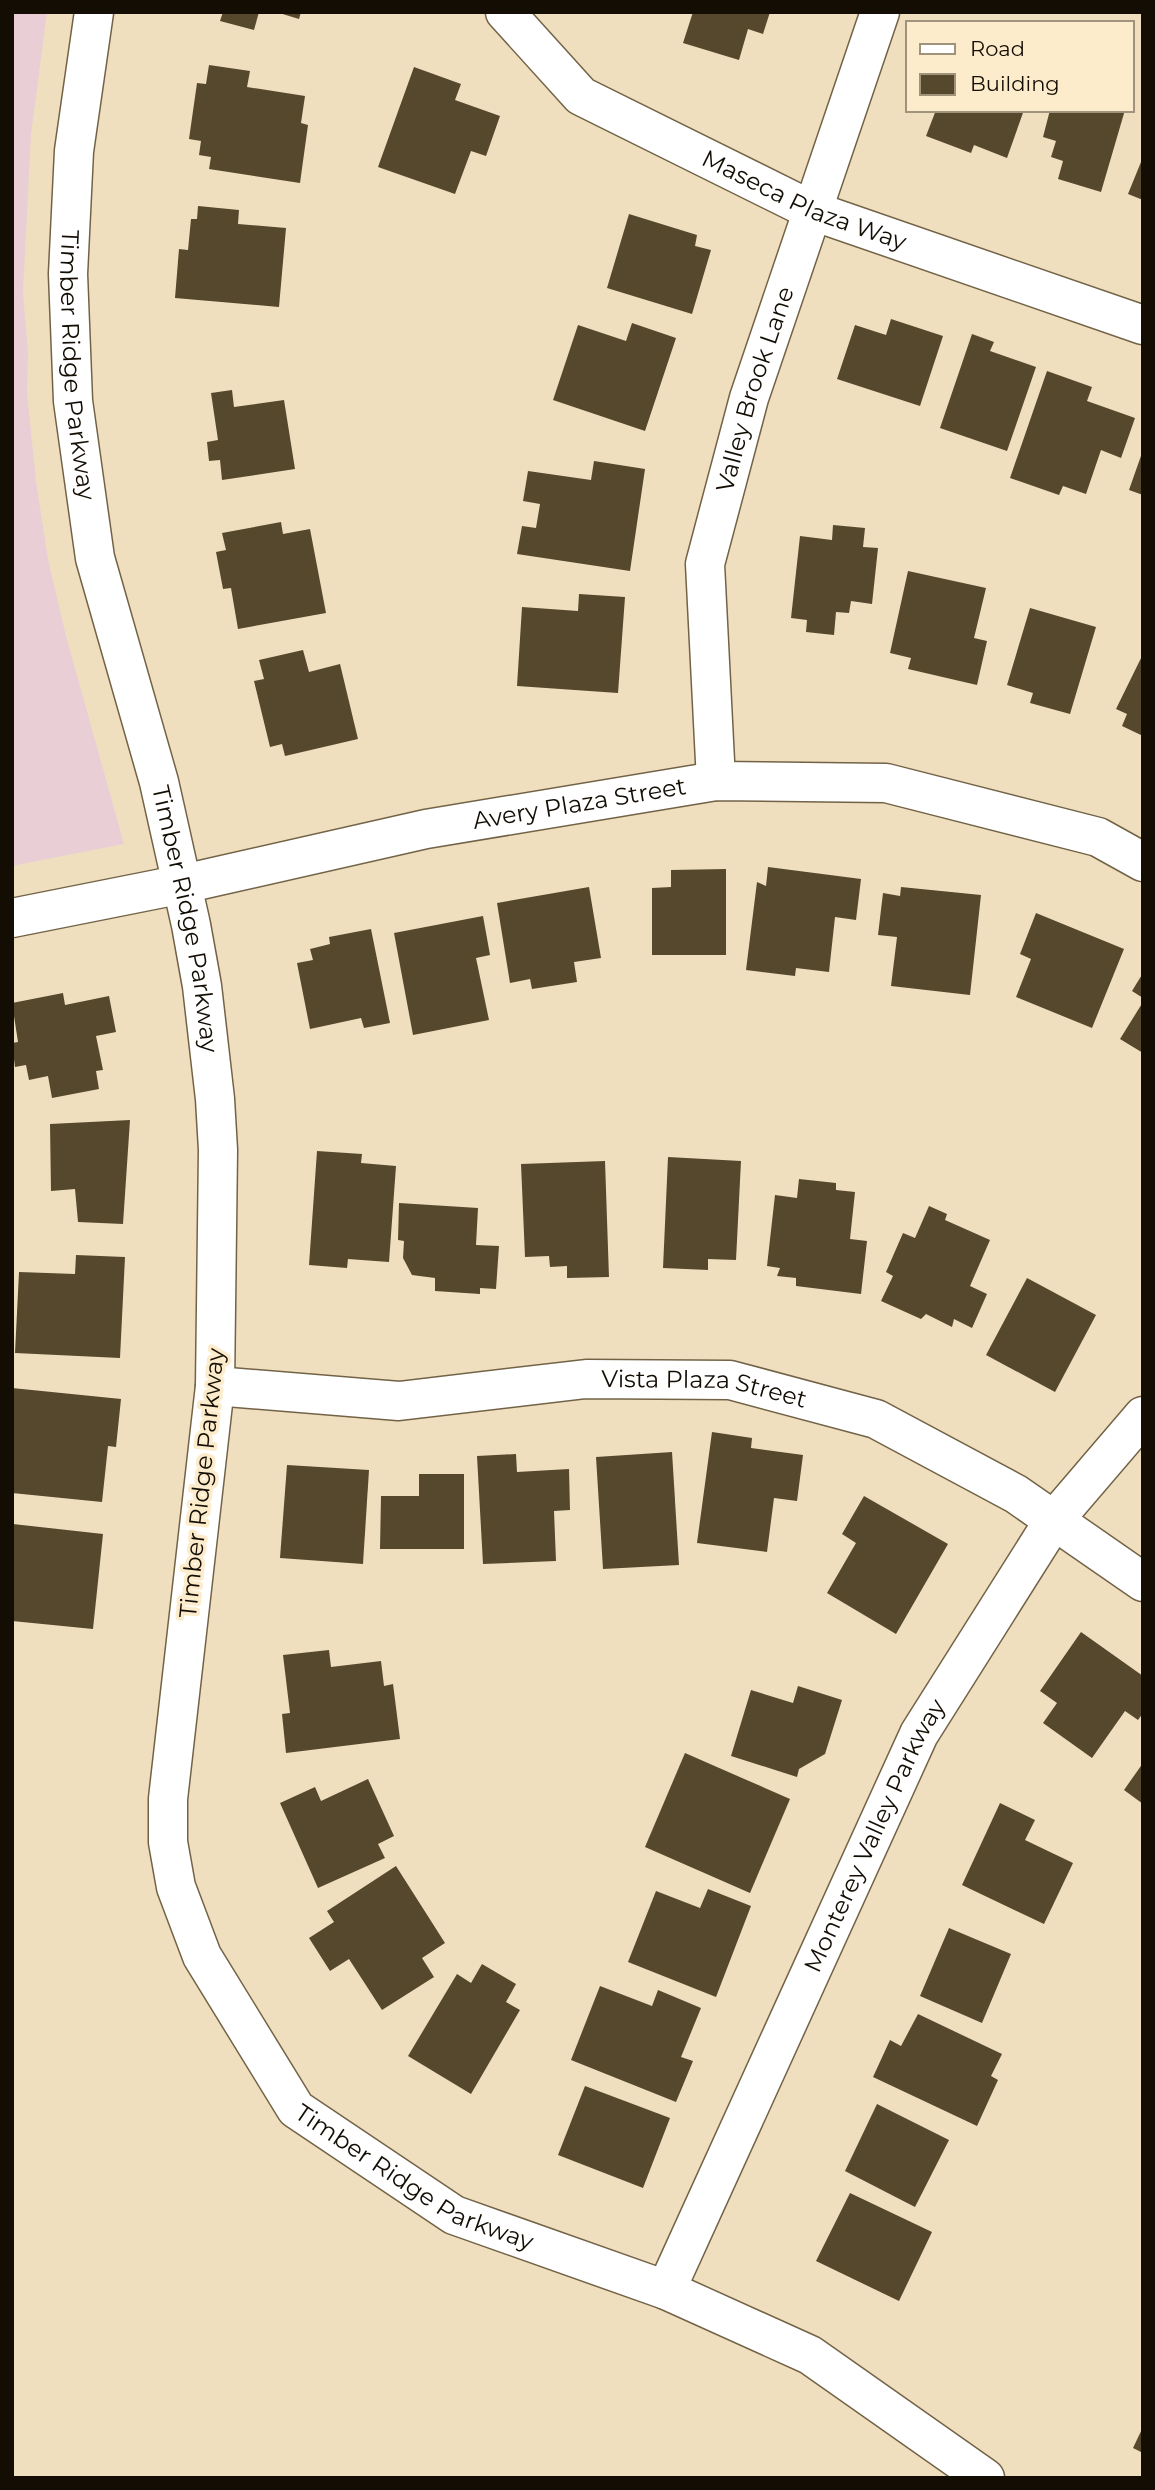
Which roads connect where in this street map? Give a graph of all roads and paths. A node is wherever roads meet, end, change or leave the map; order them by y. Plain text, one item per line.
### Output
1 (94, 12) edge
2 (505, 12) edge
3 (880, 12) edge
4 (813, 211) junction
5 (1143, 325) edge
6 (716, 781) junction
7 (1143, 862) edge
8 (183, 884) junction
9 (12, 918) edge
10 (215, 1386) junction
11 (1143, 1416) edge
12 (1055, 1520) junction
13 (1143, 1582) edge
14 (666, 2290) junction
15 (985, 2478) edge

1 - 8 street, Timber Ridge Parkway
2 - 4 street, Maseca Plaza Way
3 - 4 street, Valley Brook Lane
4 - 5 street, Maseca Plaza Way
4 - 6 street, Valley Brook Lane
6 - 7 street, Avery Plaza Street
6 - 8 street, Avery Plaza Street
8 - 9 street, Avery Plaza Street
8 - 10 street, Timber Ridge Parkway
10 - 12 street, Vista Plaza Street
10 - 14 street, Timber Ridge Parkway
11 - 12 street, Monterey Valley Parkway
12 - 13 street, Vista Plaza Street
12 - 14 street, Monterey Valley Parkway
14 - 15 street, Timber Ridge Parkway

